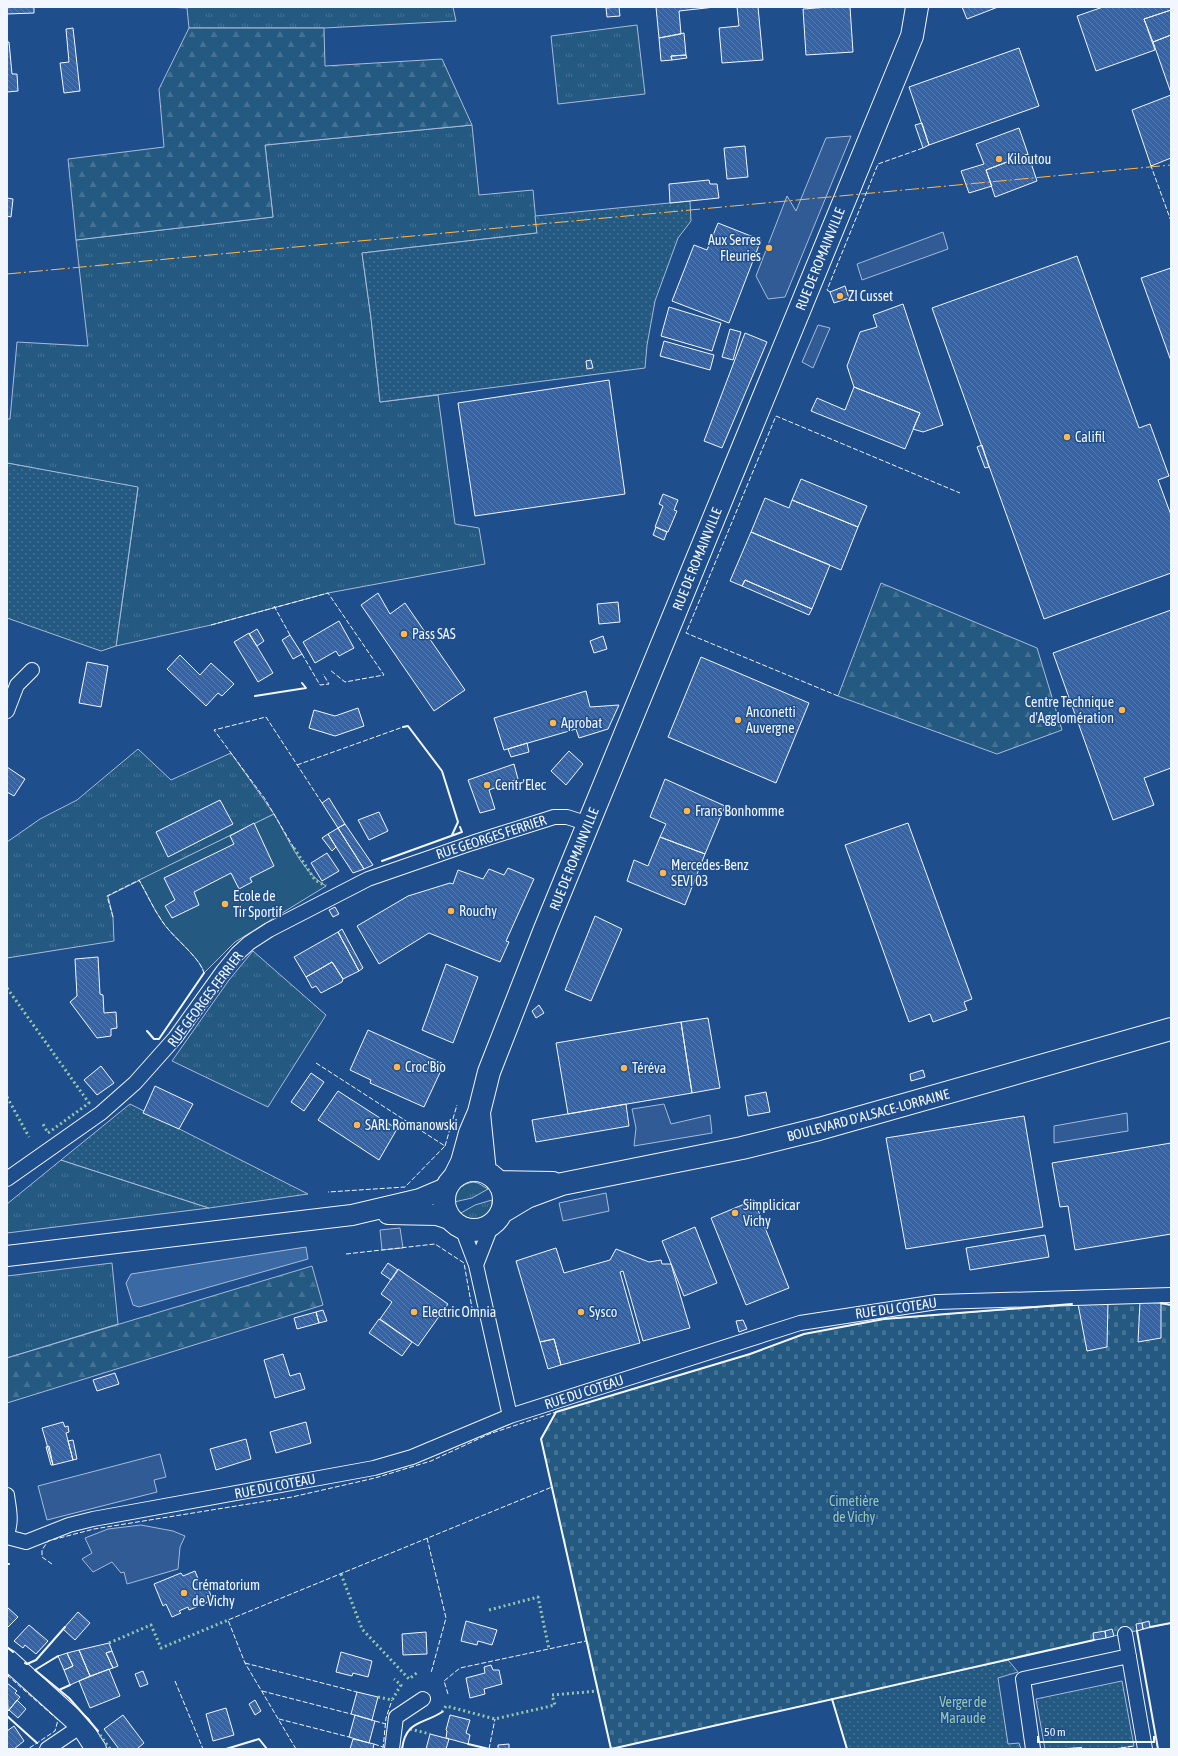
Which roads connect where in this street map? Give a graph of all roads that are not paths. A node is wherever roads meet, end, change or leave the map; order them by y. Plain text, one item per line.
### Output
1 (917, 7) edge
2 (32, 670) dead end
3 (7, 711) edge
4 (588, 824) junction
5 (1171, 1030) edge
6 (479, 1112) junction
7 (491, 1177) junction
8 (7, 1179) edge
9 (450, 1182) junction
10 (562, 1184) junction
11 (348, 1215) junction
12 (497, 1218) junction
13 (456, 1223) junction
14 (7, 1256) edge
15 (476, 1265) junction
16 (1171, 1294) edge
17 (510, 1416) junction
18 (7, 1495) edge
19 (7, 1536) edge
20 (1125, 1634) dead end
21 (1129, 1656) junction
22 (7, 1659) edge
23 (422, 1699) dead end
24 (81, 1726) junction
25 (47, 1749) edge
26 (96, 1749) edge
27 (392, 1749) edge
28 (1033, 1749) edge
29 (1145, 1749) edge

1 - 4 main road, RUE DE ROMAINVILLE
2 - 3 street
4 - 6 main road, RUE DE ROMAINVILLE
4 - 8 street, RUE GEORGES FERRIER
5 - 10 main road, BOULEVARD D'ALSACE-LORRAINE
6 - 7 main road, RUE DE ROMAINVILLE
6 - 9 main road, RUE DE ROMAINVILLE
7 - 9 main road
7 - 10 main road, BOULEVARD D'ALSACE-LORRAINE
7 - 12 main road
9 - 11 street
9 - 13 main road
10 - 12 main road, BOULEVARD D'ALSACE-LORRAINE
11 - 13 street
11 - 14 street
12 - 13 main road
12 - 15 street
13 - 15 street
15 - 17 street
16 - 17 street, RUE DU COTEAU
17 - 19 street, RUE DU COTEAU
18 - 19 street
20 - 21 street
21 - 28 street
21 - 29 street
22 - 24 street
23 - 27 street
24 - 25 street
24 - 26 street

